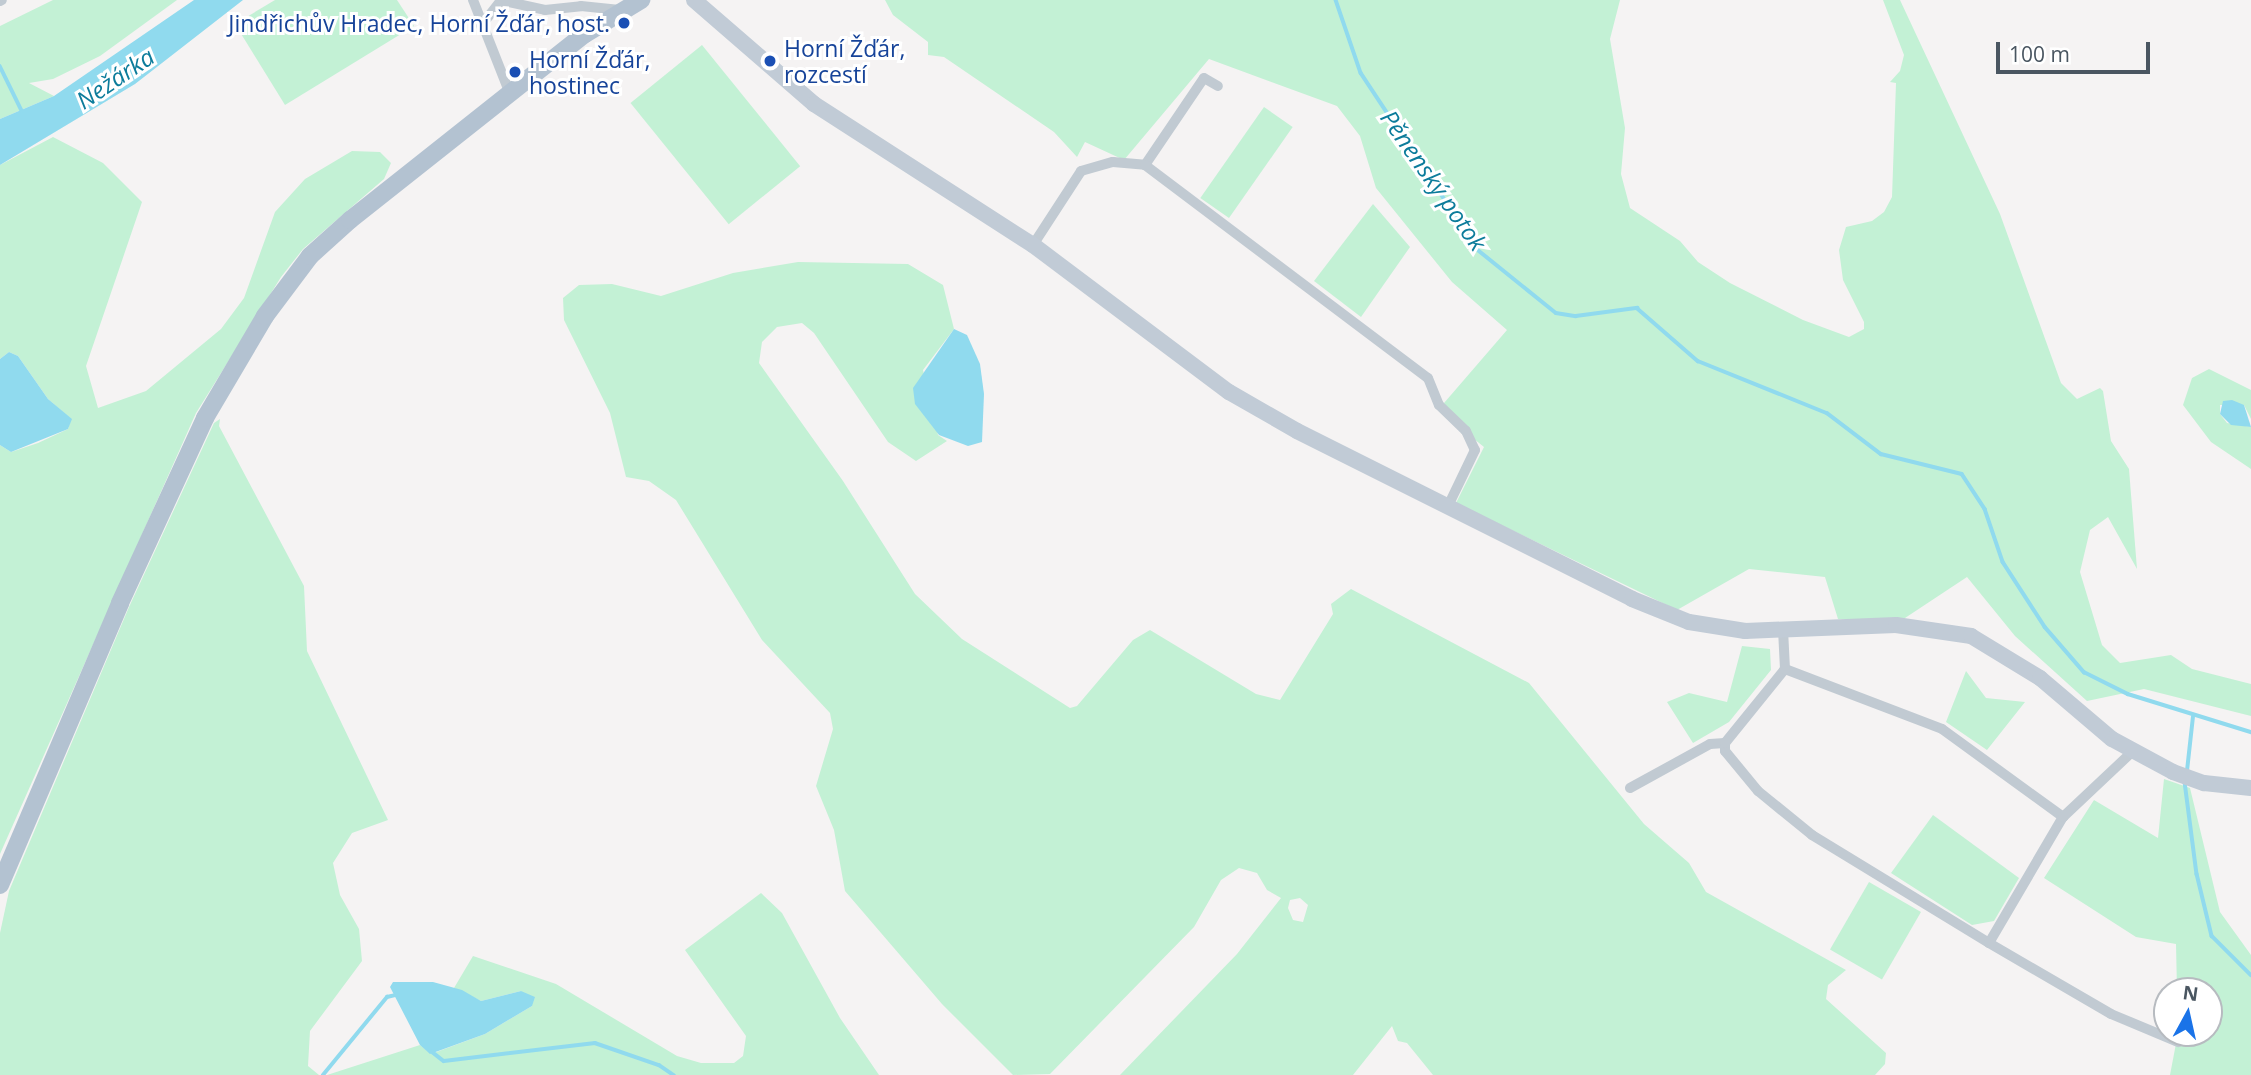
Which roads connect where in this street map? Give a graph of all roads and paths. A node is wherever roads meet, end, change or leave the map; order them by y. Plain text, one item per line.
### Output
1 (473, 0) edge
2 (501, 0) edge
3 (641, 0) edge
4 (694, 0) edge
5 (584, 3) edge
6 (620, 9) junction
7 (481, 26) junction
8 (1218, 86) dead end
9 (510, 94) junction
10 (1145, 165) junction
11 (1033, 245) junction
12 (1448, 506) junction
13 (1783, 629) junction
14 (1785, 669) junction
15 (1725, 743) junction
16 (2133, 751) junction
17 (1630, 788) dead end
18 (2251, 788) edge
19 (2063, 817) junction
20 (0, 885) edge
21 (1989, 943) junction
22 (2153, 1032) edge

1 - 7 street
2 - 5 street
2 - 7 street
3 - 6 main road
4 - 11 street
5 - 6 street
6 - 9 main road
7 - 9 street
8 - 10 street
9 - 20 main road
10 - 11 street
10 - 12 street
11 - 12 street
12 - 13 street
13 - 14 street
13 - 16 street
14 - 15 street
14 - 19 street
15 - 17 street
15 - 21 street
16 - 18 street
16 - 19 street
19 - 21 street
21 - 22 street

